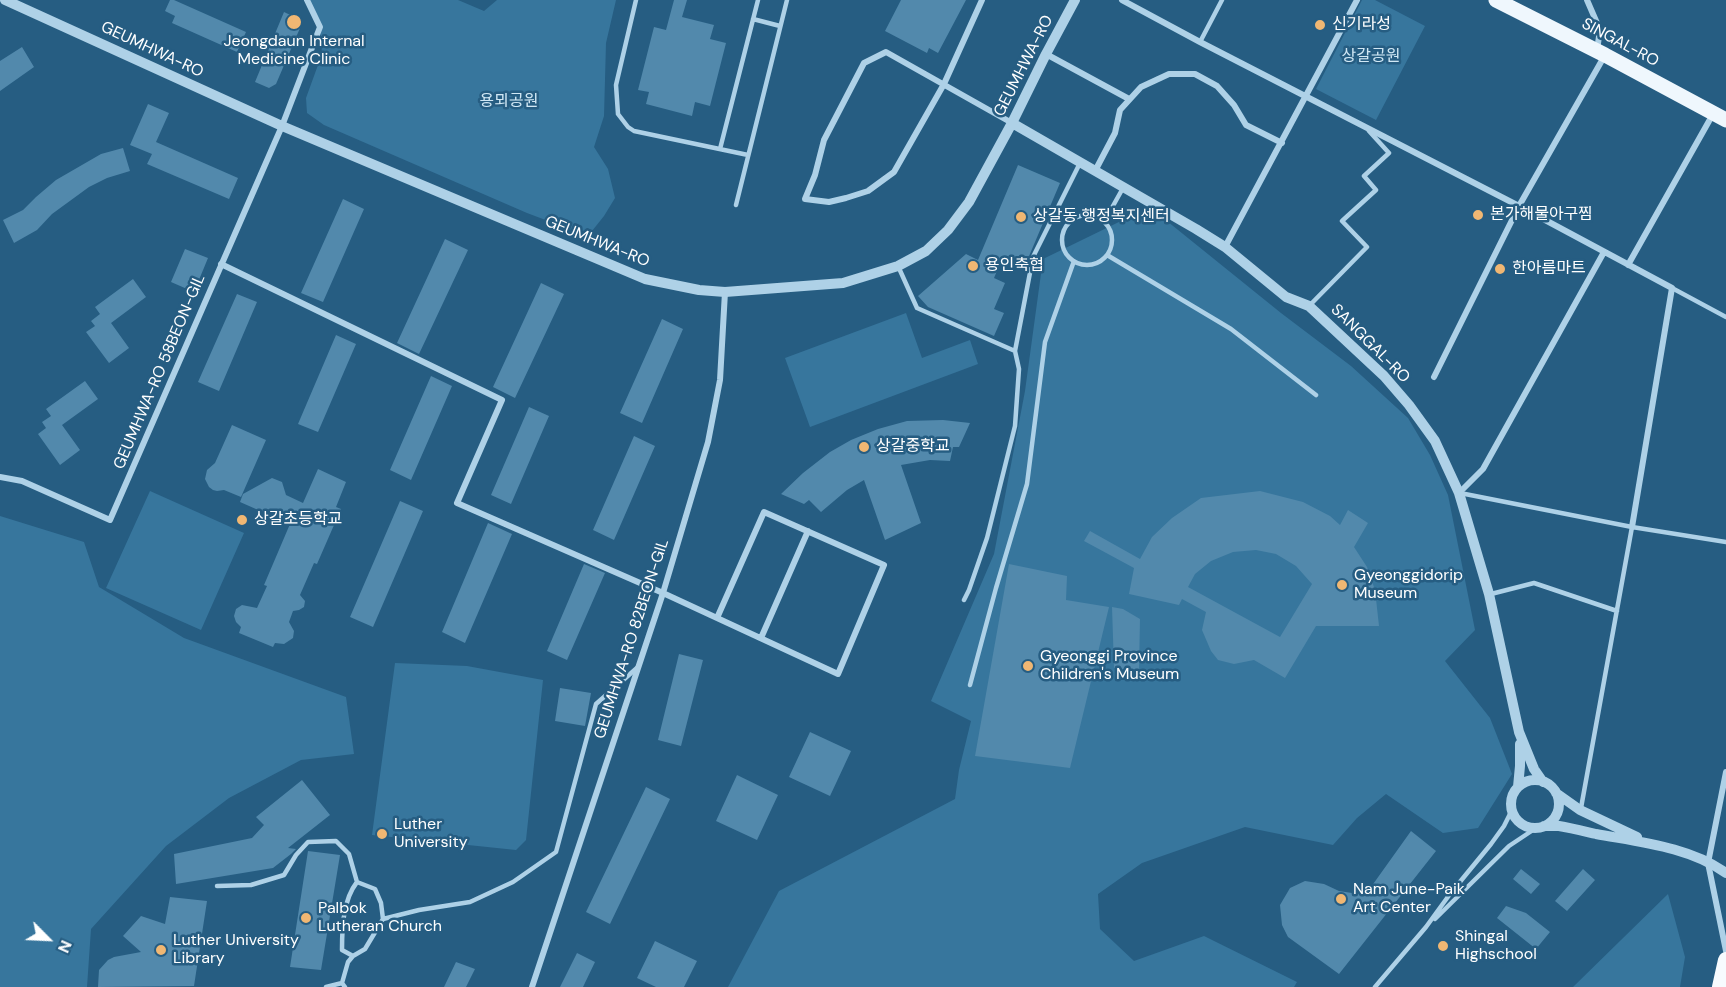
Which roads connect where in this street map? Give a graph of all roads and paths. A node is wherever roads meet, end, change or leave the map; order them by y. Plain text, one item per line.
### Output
1 (5, 0) edge
2 (307, 0) edge
3 (636, 0) edge
4 (758, 0) edge
5 (786, 0) edge
6 (982, 0) edge
7 (1075, 0) edge
8 (1122, 0) edge
9 (1222, 0) edge
10 (1357, 0) edge
11 (1496, 0) edge
12 (1587, 0) edge
13 (753, 19) junction
14 (780, 26) junction
15 (1200, 42) junction
16 (1601, 53) junction
17 (1046, 54) junction
18 (944, 84) junction
19 (1305, 96) junction
20 (1130, 99) junction
21 (1720, 117) edge
22 (1012, 123) junction
23 (282, 126) junction
24 (1365, 126) junction
25 (1282, 142) junction
26 (720, 149) junction
27 (748, 155) junction
28 (1080, 162) junction
29 (1095, 171) junction
30 (1123, 188) junction
31 (736, 205) dead end
32 (1519, 206) junction
33 (1104, 222) junction
34 (1225, 248) junction
35 (1605, 252) junction
36 (1107, 255) junction
37 (1074, 261) junction
38 (221, 264) junction
39 (1628, 265) junction
40 (898, 266) junction
41 (1672, 288) junction
42 (725, 292) junction
43 (1309, 306) junction
44 (1726, 317) edge
45 (1015, 351) junction
46 (1434, 377) dead end
47 (1316, 394) dead end
48 (0, 477) edge
49 (1459, 493) junction
50 (1632, 527) junction
51 (808, 531) junction
52 (1726, 542) edge
53 (663, 593) junction
54 (1489, 594) junction
55 (964, 600) dead end
56 (1617, 611) junction
57 (717, 618) junction
58 (761, 639) junction
59 (638, 667) junction
60 (970, 685) dead end
61 (1519, 732) junction
62 (1726, 772) edge
63 (1543, 782) junction
64 (1518, 787) junction
65 (1556, 793) junction
66 (1512, 810) junction
67 (1580, 810) junction
68 (1540, 827) junction
69 (1648, 843) junction
70 (1708, 863) junction
71 (1723, 871) edge
72 (357, 882) junction
73 (217, 886) dead end
74 (383, 919) junction
75 (1426, 927) junction
76 (1726, 951) edge
77 (353, 956) junction
78 (1726, 960) edge
79 (1382, 980) junction
80 (343, 985) edge
81 (326, 987) edge
82 (532, 987) edge
83 (1375, 987) edge
84 (1386, 987) edge
85 (1720, 987) edge

1 - 23 street, GEUMHWA-RO
2 - 23 street, GEUMHWA-RO 58BEON-GIL
3 - 26 lane
4 - 13 lane
5 - 14 lane
6 - 18 street
7 - 17 street, GEUMHWA-RO
8 - 15 street
9 - 15 lane
10 - 19 street
11 - 16 main road, SINGAL-RO
12 - 16 street
13 - 14 lane
13 - 26 lane
14 - 27 lane
15 - 19 street
16 - 21 main road, SINGAL-RO
16 - 32 street
17 - 20 street
17 - 22 street, GEUMHWA-RO
18 - 18 street
18 - 22 street
19 - 24 street
19 - 25 street
20 - 25 street
20 - 29 street
21 - 39 street
22 - 28 street, SANGGAL-RO
22 - 40 street, GEUMHWA-RO
23 - 38 street, GEUMHWA-RO 58BEON-GIL
23 - 42 street, GEUMHWA-RO
24 - 32 street
24 - 43 lane
25 - 34 street
26 - 27 lane
27 - 31 lane
28 - 29 street, SANGGAL-RO
28 - 45 lane
29 - 30 street, SANGGAL-RO
30 - 33 lane
30 - 34 street, SANGGAL-RO
32 - 35 street
32 - 46 street
33 - 36 lane
33 - 37 lane
34 - 43 street, SANGGAL-RO
35 - 39 street
35 - 49 street
36 - 37 lane
36 - 47 lane
37 - 60 lane
38 - 48 street, GEUMHWA-RO 58BEON-GIL
38 - 53 street
39 - 41 street
40 - 42 street, GEUMHWA-RO
40 - 45 lane
41 - 44 lane
41 - 50 street
42 - 53 street, GEUMHWA-RO 82BEON-GIL
43 - 49 street, SANGGAL-RO
45 - 55 lane
49 - 50 lane
49 - 54 street, SANGGAL-RO
50 - 52 lane
50 - 56 lane
51 - 57 street
51 - 58 street
51 - 58 street
53 - 57 street
53 - 59 street, GEUMHWA-RO 82BEON-GIL
54 - 56 lane
54 - 61 street, SANGGAL-RO
56 - 67 lane
57 - 58 street
59 - 74 lane
59 - 82 street, GEUMHWA-RO 82BEON-GIL
61 - 63 street, SANGGAL-RO
61 - 64 street, SANGGAL-RO
62 - 70 street
63 - 64 street
63 - 65 street
64 - 66 street
65 - 67 street
65 - 68 street
66 - 68 street
66 - 75 lane
67 - 69 street
68 - 69 street
68 - 75 lane
69 - 70 street
70 - 71 street
70 - 76 street
72 - 73 lane
72 - 74 lane
72 - 77 lane
74 - 77 lane
75 - 79 lane
77 - 80 lane
78 - 85 highway
79 - 83 lane
79 - 84 lane
80 - 81 lane

